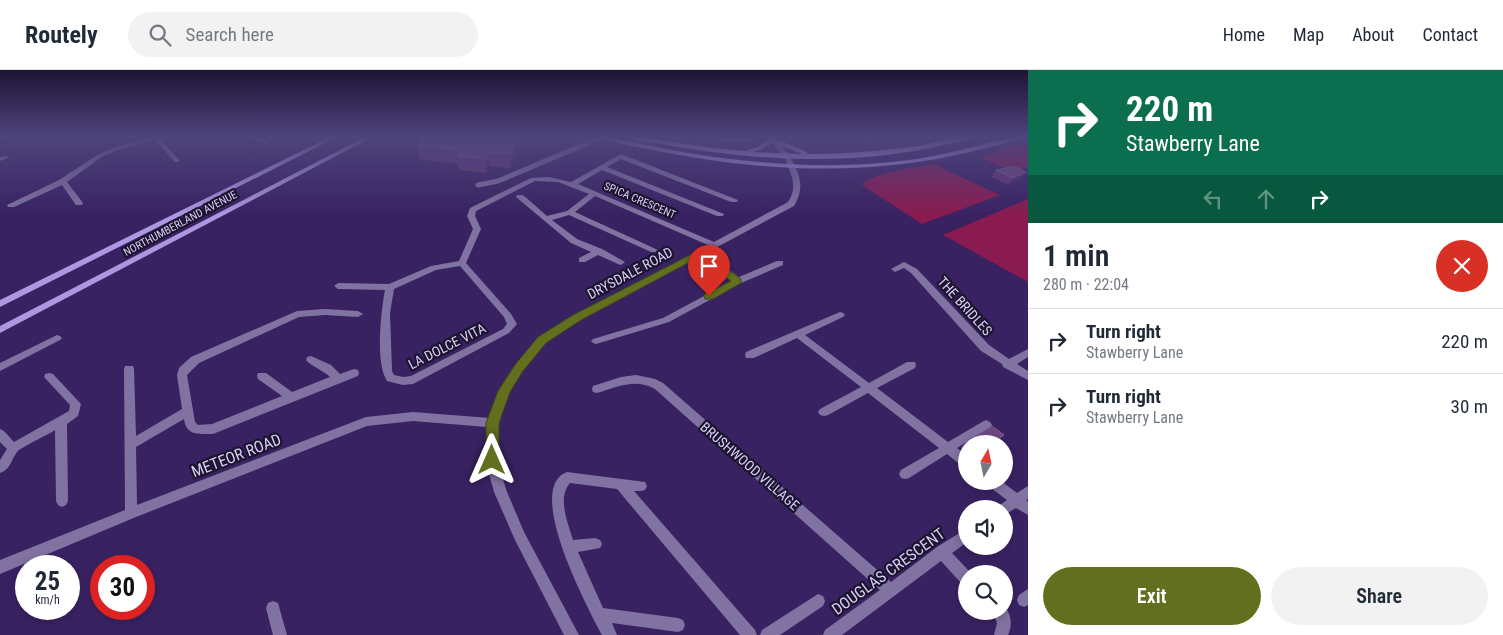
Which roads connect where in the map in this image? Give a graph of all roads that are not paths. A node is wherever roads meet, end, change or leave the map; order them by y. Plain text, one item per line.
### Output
1 (90, 162) edge
2 (283, 162) edge
3 (321, 162) edge
4 (543, 162) edge
5 (610, 162) edge
6 (638, 162) edge
7 (763, 162) edge
8 (903, 162) edge
9 (791, 165) junction
10 (602, 167) junction
11 (62, 182) junction
12 (572, 184) junction
13 (478, 185) dead end
14 (594, 193) junction
15 (520, 197) dead end
16 (734, 200) dead end
17 (79, 203) dead end
18 (11, 206) dead end
19 (570, 213) junction
20 (720, 214) dead end
21 (546, 219) junction
22 (715, 245) junction
23 (654, 250) dead end
24 (599, 251) junction
25 (700, 253) junction
26 (582, 260) dead end
27 (621, 262) dead end
28 (780, 262) dead end
29 (462, 264) junction
30 (903, 265) dead end
31 (738, 281) junction
32 (338, 286) dead end
33 (390, 288) junction
34 (0, 304) edge
35 (358, 314) dead end
36 (840, 316) dead end
37 (0, 330) edge
38 (798, 334) junction
39 (57, 338) dead end
40 (596, 341) dead end
41 (1028, 353) edge
42 (750, 356) dead end
43 (311, 360) dead end
44 (1007, 364) junction
45 (911, 365) dead end
46 (0, 367) edge
47 (128, 369) dead end
48 (354, 373) dead end
49 (262, 376) dead end
50 (1028, 376) edge
51 (48, 377) dead end
52 (338, 378) junction
53 (597, 389) dead end
54 (869, 389) junction
55 (290, 397) junction
56 (187, 410) junction
57 (824, 412) dead end
58 (61, 422) junction
59 (492, 423) junction
60 (986, 425) dead end
61 (0, 434) edge
62 (130, 445) junction
63 (13, 448) junction
64 (948, 448) junction
65 (958, 456) edge
66 (0, 468) edge
67 (905, 474) dead end
68 (620, 484) junction
69 (642, 486) dead end
70 (1002, 490) edge
71 (1028, 492) edge
72 (62, 501) dead end
73 (1016, 501) junction
74 (1013, 503) edge
75 (1028, 509) edge
76 (131, 513) junction
77 (958, 541) edge
78 (595, 544) dead end
79 (569, 547) junction
80 (942, 552) junction
81 (0, 567) edge
82 (958, 569) edge
83 (890, 590) junction
84 (818, 601) dead end
85 (273, 608) dead end
86 (598, 614) junction
87 (1003, 620) edge
88 (678, 625) dead end
89 (280, 635) edge
90 (572, 635) edge
91 (610, 635) edge
92 (750, 635) edge
93 (767, 635) edge
94 (830, 635) edge
95 (1000, 635) edge

1 - 11 street
2 - 34 street, NORTHUMBERLAND AVENUE
3 - 37 street, NORTHUMBERLAND AVENUE
4 - 13 lane
5 - 10 street
6 - 16 street
7 - 9 street
8 - 9 street
9 - 22 street, DRYSDALE ROAD
10 - 12 street
10 - 20 street
11 - 17 street
11 - 18 street
12 - 14 street, SPICA CRESCENT
12 - 29 street, SPICA CRESCENT
14 - 19 street
14 - 22 street, SPICA CRESCENT
15 - 21 street
19 - 21 street
19 - 23 street
21 - 24 street
22 - 25 street, DRYSDALE ROAD
24 - 26 street
24 - 27 street
25 - 31 street
25 - 59 street, DRYSDALE ROAD
28 - 31 street
29 - 33 street
29 - 33 street, LA DOLCE VITA
30 - 44 street, THE BRIDLES
31 - 40 street
32 - 33 street
35 - 56 street
36 - 38 street
38 - 42 street
38 - 54 street
39 - 46 street
41 - 44 street
43 - 52 street
44 - 50 street, THE BRIDLES
45 - 54 street
47 - 62 street
48 - 52 street
49 - 55 street
51 - 58 street
52 - 55 street
53 - 83 street, BRUSHWOOD VILLAGE
54 - 57 street
54 - 64 street
55 - 56 street
56 - 62 street
58 - 63 street
58 - 72 street
59 - 76 street, METEOR ROAD
59 - 90 street, DRYSDALE ROAD
60 - 64 street
61 - 63 street
62 - 76 street
63 - 66 street
64 - 65 street
64 - 67 street
68 - 69 street
68 - 79 street
68 - 92 street
70 - 73 street
71 - 73 street
73 - 74 street
73 - 75 street
76 - 81 street, METEOR ROAD
77 - 80 street, DOUGLAS CRESCENT
78 - 79 street
79 - 86 street
80 - 82 street
80 - 83 street, DOUGLAS CRESCENT
83 - 94 street, DOUGLAS CRESCENT
84 - 93 street
85 - 89 street
86 - 88 street
86 - 91 street
87 - 95 street

